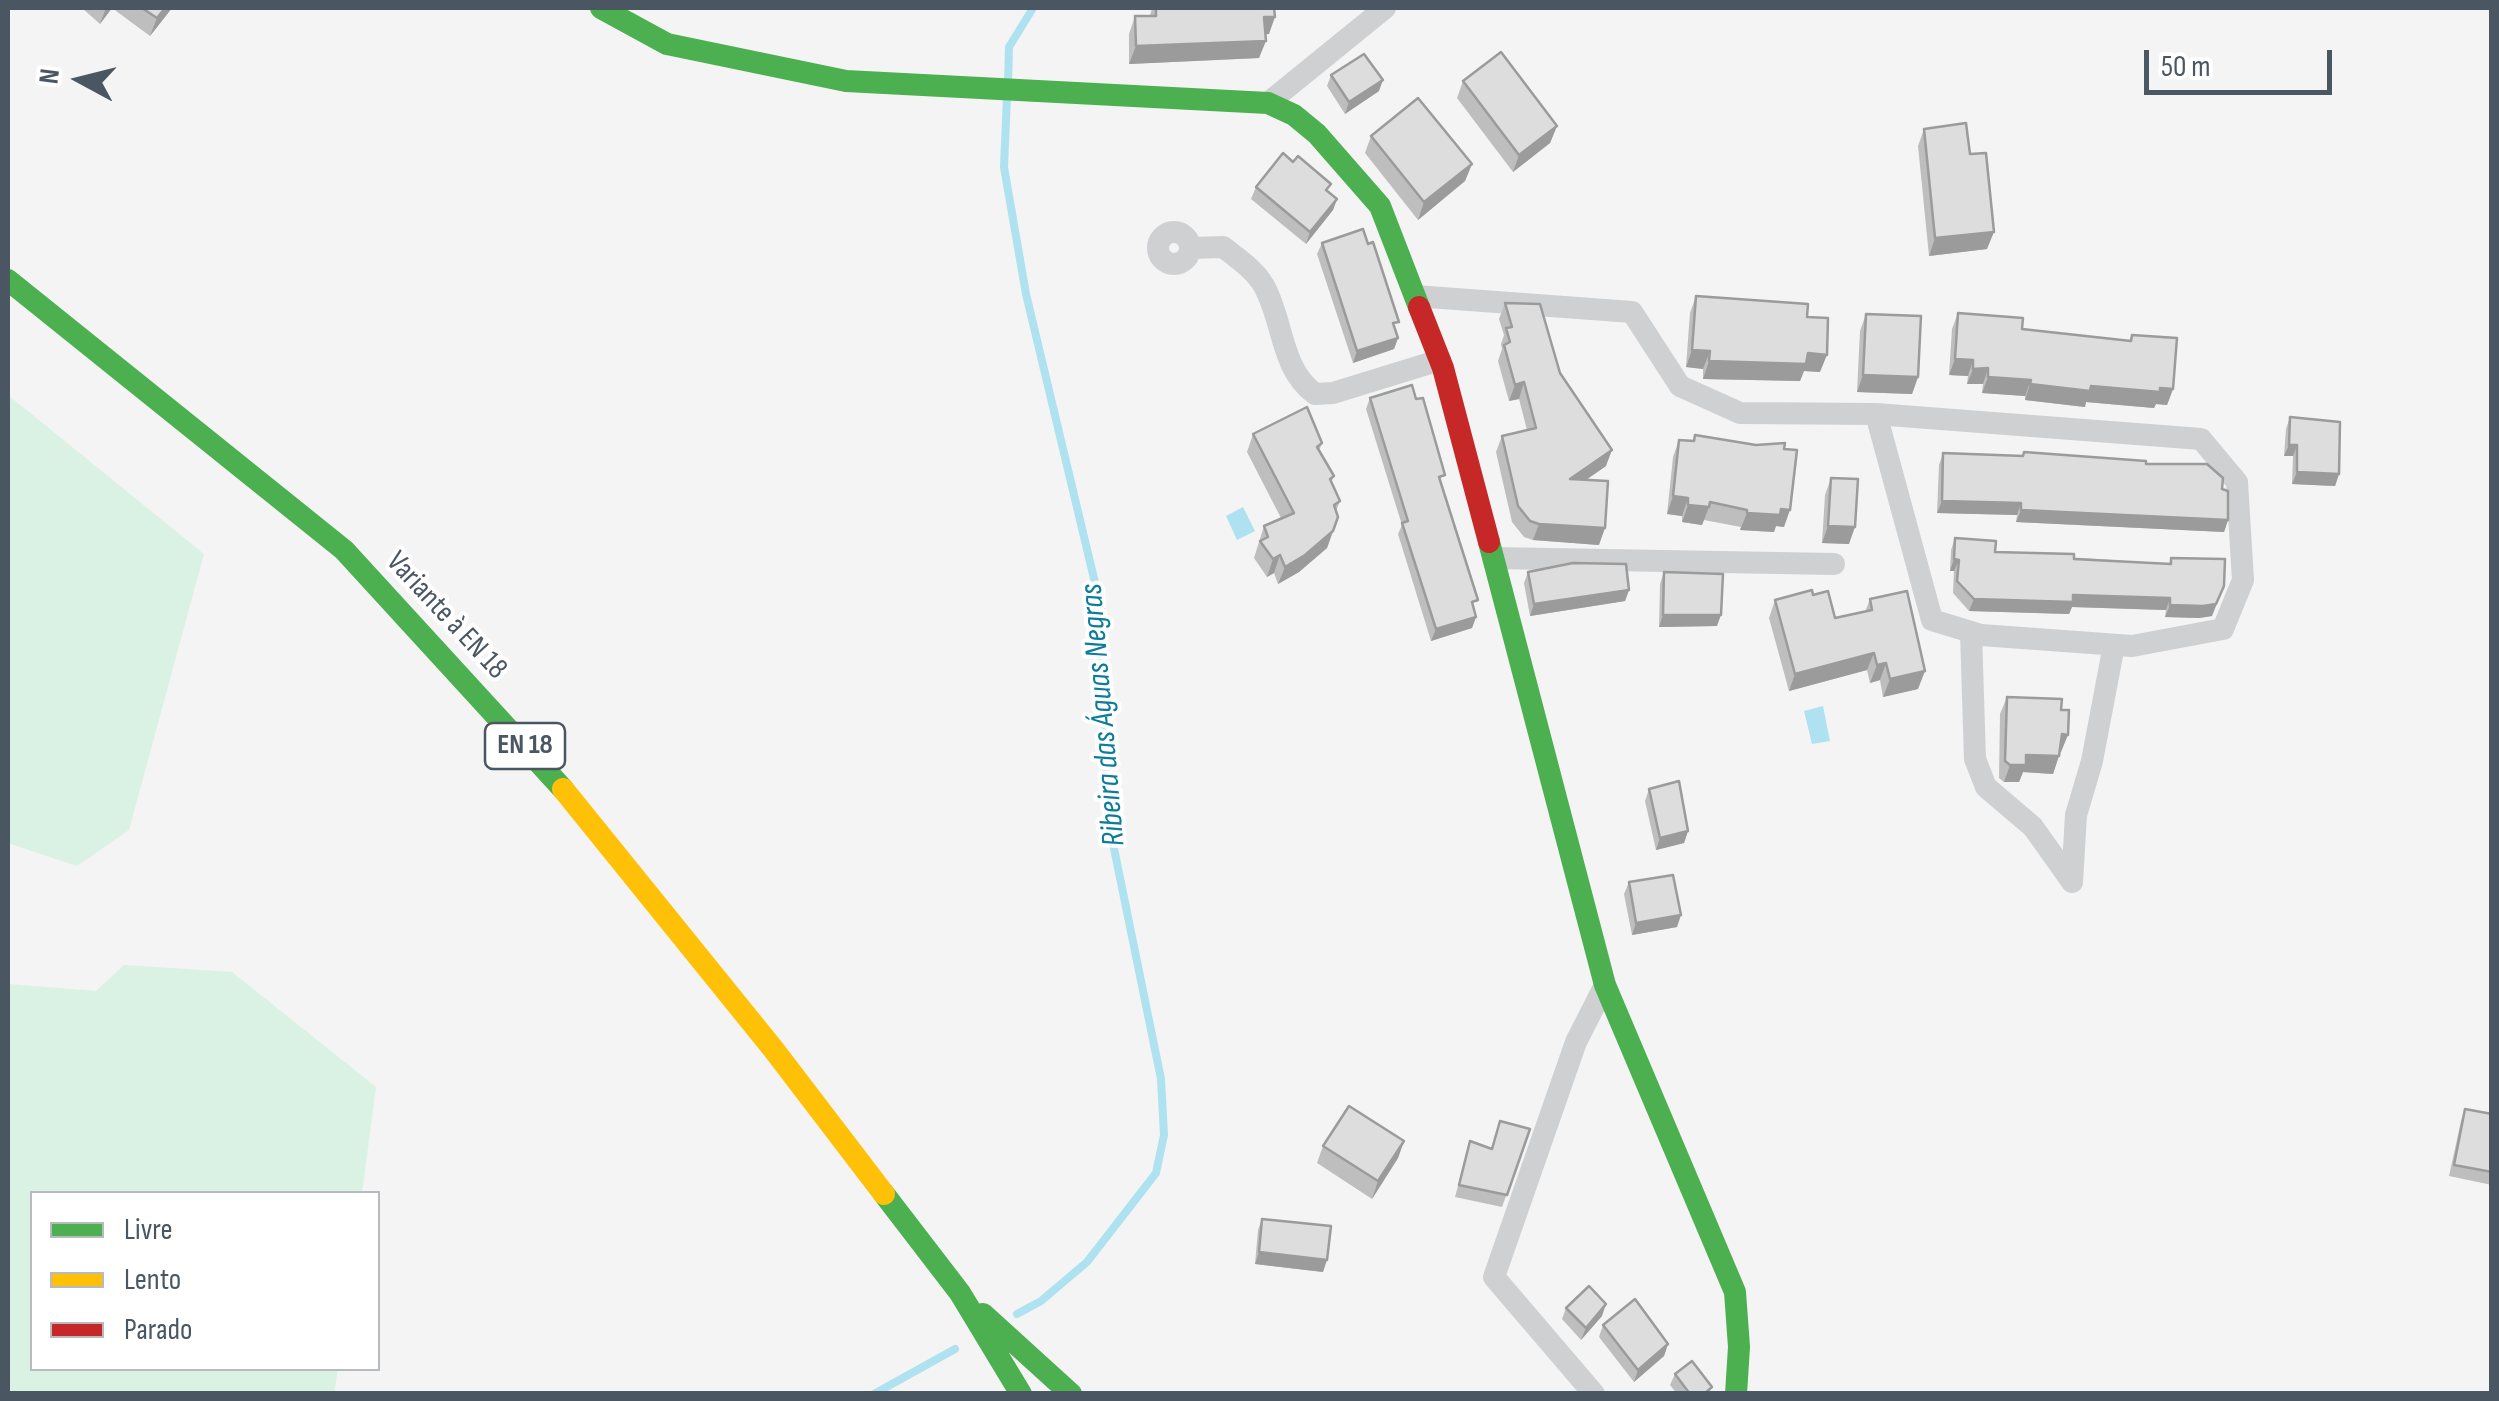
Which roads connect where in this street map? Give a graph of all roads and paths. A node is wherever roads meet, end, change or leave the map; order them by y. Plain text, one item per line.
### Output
1 (601, 8) edge
2 (1385, 8) edge
3 (1268, 103) junction
4 (1191, 248) dead end
5 (8, 280) edge
6 (1415, 296) junction
7 (1440, 360) junction
8 (1876, 414) junction
9 (1493, 558) junction
10 (1834, 564) dead end
11 (1971, 632) junction
12 (2114, 645) junction
13 (1605, 985) junction
14 (960, 1293) junction
15 (1021, 1394) edge
16 (1072, 1394) edge
17 (1594, 1394) edge
18 (1736, 1394) edge

1 - 3 street
2 - 3 street
3 - 6 street
4 - 7 street
5 - 14 street, Variante à EN 18 / EN 18
6 - 7 street
6 - 8 street
7 - 9 street
8 - 11 street
8 - 12 street
9 - 10 street
9 - 13 street
11 - 12 street
11 - 12 street
13 - 17 street
13 - 18 street
14 - 15 street, Variante à EN 18 / EN 18
14 - 16 street, Variante à EN 18 / EN 18

